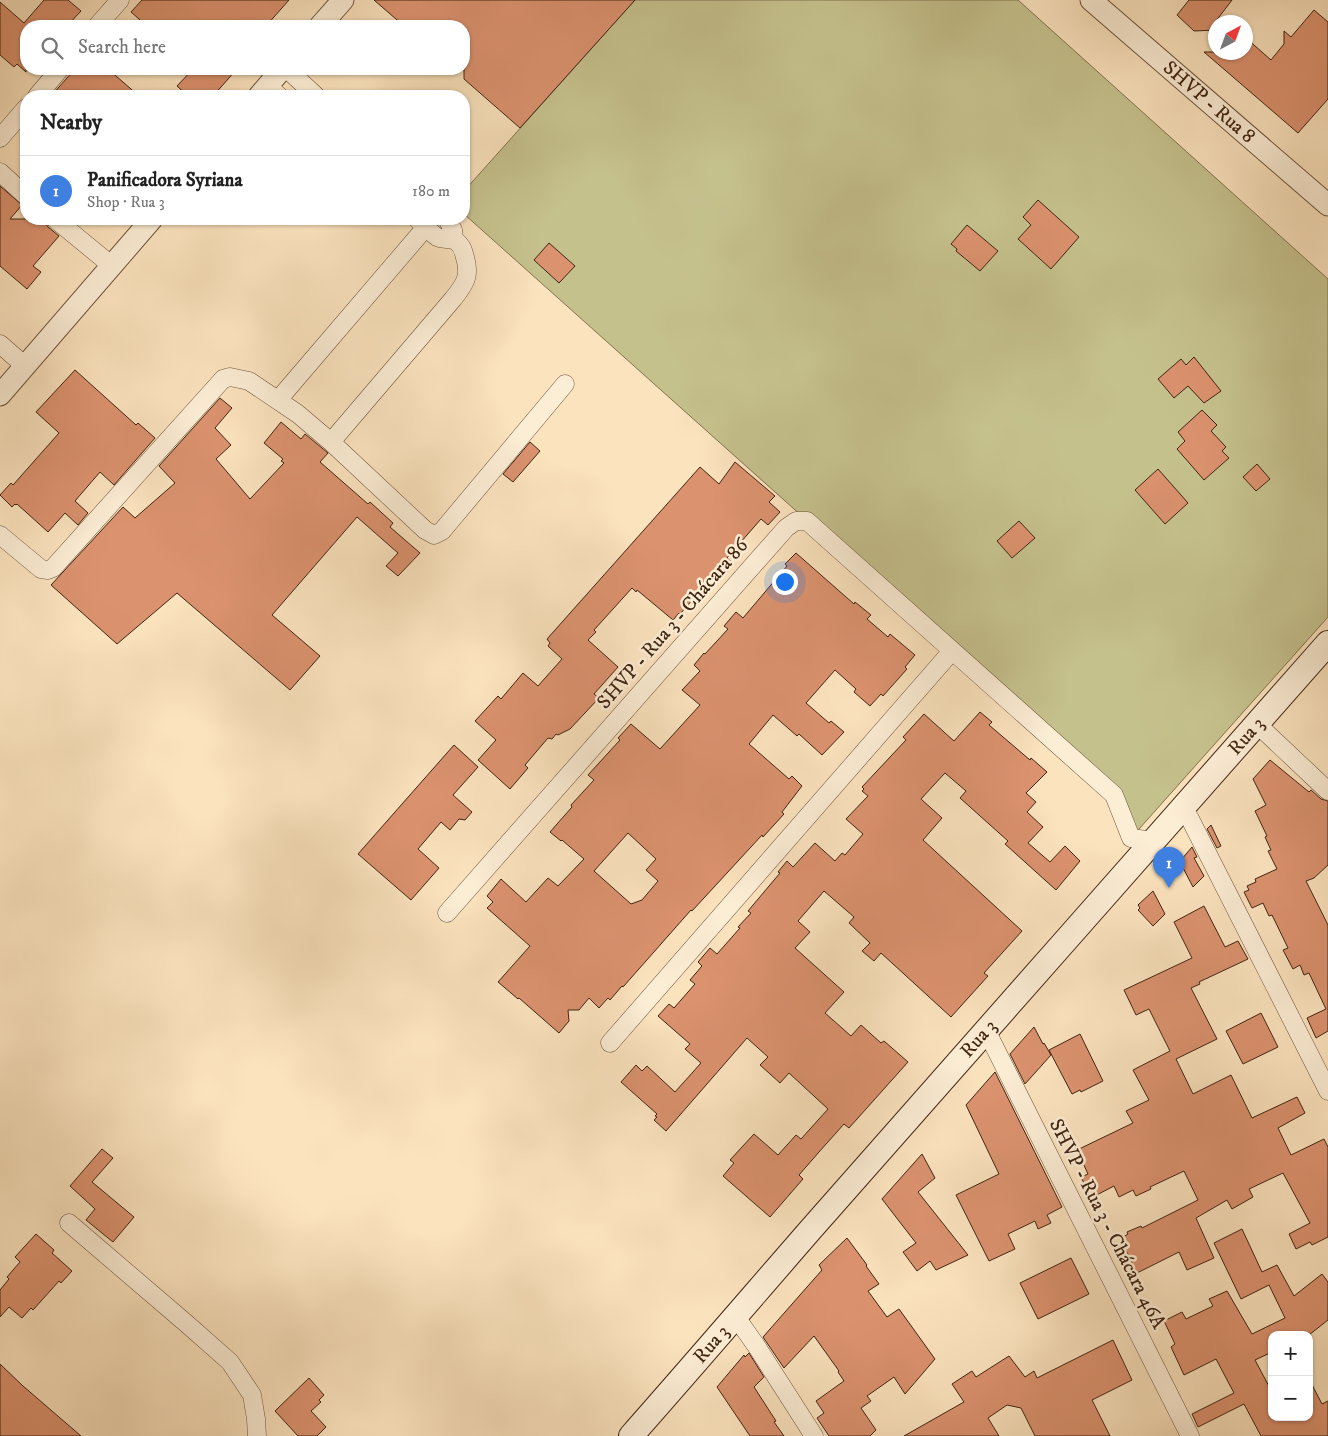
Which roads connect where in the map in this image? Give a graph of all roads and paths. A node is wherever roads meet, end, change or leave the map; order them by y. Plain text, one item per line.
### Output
1 (120, 0) edge
2 (343, 0) edge
3 (1091, 0) edge
4 (103, 20) edge
5 (325, 20) edge
6 (55, 75) edge
7 (278, 75) edge
8 (293, 75) edge
9 (41, 90) edge
10 (270, 90) edge
11 (310, 90) edge
12 (20, 115) edge
13 (0, 138) edge
14 (0, 172) edge
15 (20, 190) edge
16 (1328, 205) edge
17 (62, 225) edge
18 (147, 225) edge
19 (419, 225) edge
20 (423, 225) edge
21 (450, 225) edge
22 (454, 240) junction
23 (111, 265) junction
24 (0, 344) edge
25 (25, 366) junction
26 (565, 384) dead end
27 (0, 395) edge
28 (278, 400) junction
29 (331, 442) junction
30 (0, 535) edge
31 (1328, 643) edge
32 (952, 651) junction
33 (1257, 724) junction
34 (1328, 792) edge
35 (1184, 807) junction
36 (1154, 841) junction
37 (448, 912) dead end
38 (986, 1030) junction
39 (610, 1043) dead end
40 (1328, 1091) edge
41 (69, 1223) dead end
42 (736, 1318) junction
43 (256, 1436) edge
44 (631, 1436) edge
45 (814, 1436) edge
46 (1190, 1436) edge

1 - 4 street
2 - 5 street
3 - 16 street, SHVP - Rua 8
6 - 9 street
7 - 10 street
8 - 11 street
12 - 13 street
14 - 15 street
17 - 23 street
18 - 23 street
19 - 28 street
20 - 22 street
21 - 22 street
22 - 29 street
23 - 25 street
24 - 25 street
25 - 27 street
26 - 29 street
28 - 29 street
28 - 30 street
31 - 33 main road, Rua 3
32 - 36 street, SHVP - Rua 3 - Chácara 86
32 - 37 street, SHVP - Rua 3 - Chácara 86
32 - 39 street
33 - 34 street
33 - 35 main road, Rua 3
35 - 36 main road, Rua 3
35 - 40 street
36 - 38 main road, Rua 3
38 - 42 main road, Rua 3
38 - 46 street, SHVP - Rua 3 - Chácara 46A
41 - 43 street
42 - 44 main road, Rua 3
42 - 45 street

